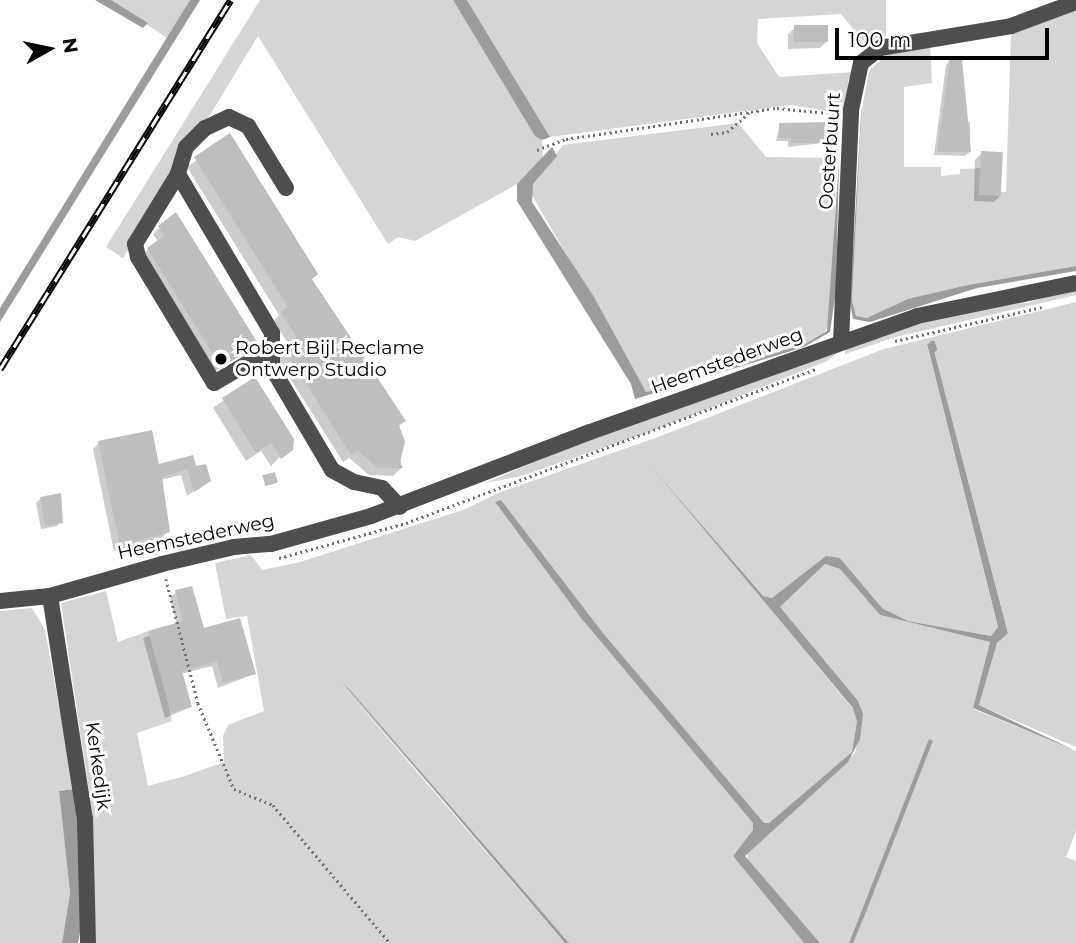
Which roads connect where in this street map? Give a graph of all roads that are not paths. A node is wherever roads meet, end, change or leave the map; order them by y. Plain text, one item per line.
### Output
1 (1076, 2) edge
2 (178, 174) junction
3 (286, 188) dead end
4 (1076, 283) edge
5 (841, 342) junction
6 (272, 349) junction
7 (400, 507) junction
8 (51, 599) junction
9 (0, 601) edge
10 (88, 943) edge

1 - 5 street, Oosterbuurt
2 - 3 street
2 - 6 street
2 - 6 street
4 - 5 street, Heemstederweg
5 - 7 street, Heemstederweg
6 - 7 street
7 - 8 street, Heemstederweg
8 - 9 street, Heemstederweg
8 - 10 street, Kerkedijk

